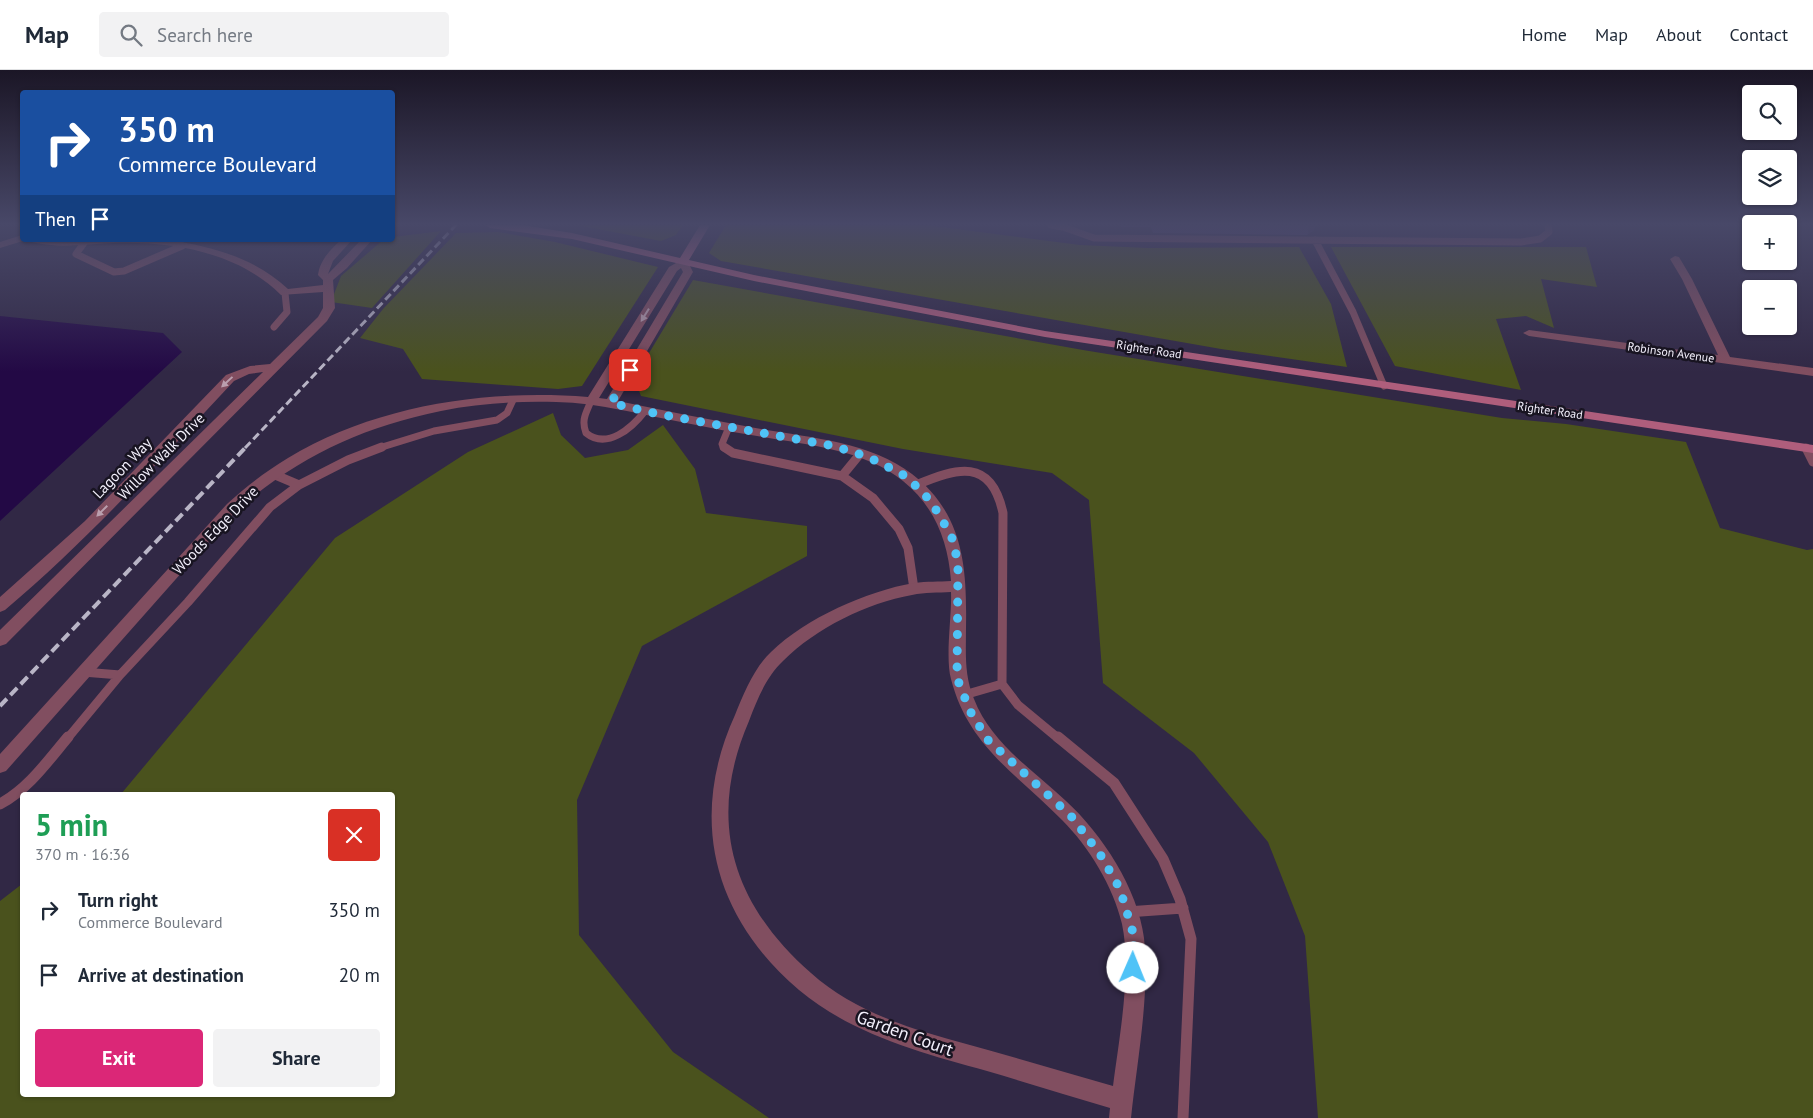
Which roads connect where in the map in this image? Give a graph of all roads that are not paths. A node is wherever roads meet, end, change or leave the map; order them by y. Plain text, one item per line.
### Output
1 (263, 274) edge
2 (324, 274) edge
3 (337, 274) edge
4 (671, 274) edge
5 (687, 274) edge
6 (736, 274) edge
7 (1333, 274) edge
8 (1684, 274) edge
9 (329, 284) junction
10 (285, 293) junction
11 (274, 327) dead end
12 (1529, 333) dead end
13 (1726, 360) junction
14 (272, 368) junction
15 (1813, 372) edge
16 (1384, 386) junction
17 (513, 400) junction
18 (591, 401) junction
19 (611, 403) junction
20 (645, 411) junction
21 (729, 427) junction
22 (1809, 449) edge
23 (860, 454) junction
24 (1813, 462) edge
25 (273, 474) junction
26 (842, 476) junction
27 (299, 485) junction
28 (916, 485) junction
29 (958, 586) junction
30 (914, 589) junction
31 (0, 606) edge
32 (0, 640) edge
33 (82, 672) junction
34 (120, 676) junction
35 (1002, 684) junction
36 (964, 695) junction
37 (0, 766) edge
38 (0, 804) edge
39 (1182, 908) junction
40 (1126, 912) junction
41 (1121, 1109) edge
42 (1183, 1118) edge

1 - 10 street
2 - 9 street, Willow Walk Drive
3 - 9 street
4 -> 18 street
5 - 19 street
6 - 16 street, Righter Road
7 - 16 lane
8 - 13 street
9 - 10 street
9 - 14 street, Willow Walk Drive
10 - 11 lane
12 - 13 street, Robinson Avenue
13 - 15 street, Robinson Avenue
14 -> 31 street, Lagoon Way
14 - 32 street, Willow Walk Drive
16 - 22 street, Righter Road
17 - 18 street, Woods Edge Drive
17 - 25 street, Woods Edge Drive
17 - 27 lane
18 - 19 street, Woods Edge Drive
18 - 20 lane
19 - 20 street, Woods Edge Drive
20 - 21 street, Woods Edge Drive
21 - 23 street, Woods Edge Drive
21 - 26 lane
22 - 24 lane
23 - 26 lane
23 - 28 street, Woods Edge Drive
25 - 27 lane
25 - 33 street, Woods Edge Drive
26 - 30 lane
27 - 34 lane
28 - 29 street, Woods Edge Drive
28 - 35 lane
29 - 30 street, Garden Court
29 - 36 street, Woods Edge Drive
30 - 41 street, Garden Court
33 - 34 lane
33 - 37 street, Woods Edge Drive
34 - 38 lane
35 - 36 lane
35 - 39 lane
36 - 40 street, Woods Edge Drive
39 - 40 lane
39 - 42 lane
40 - 41 street, Woods Edge Drive

